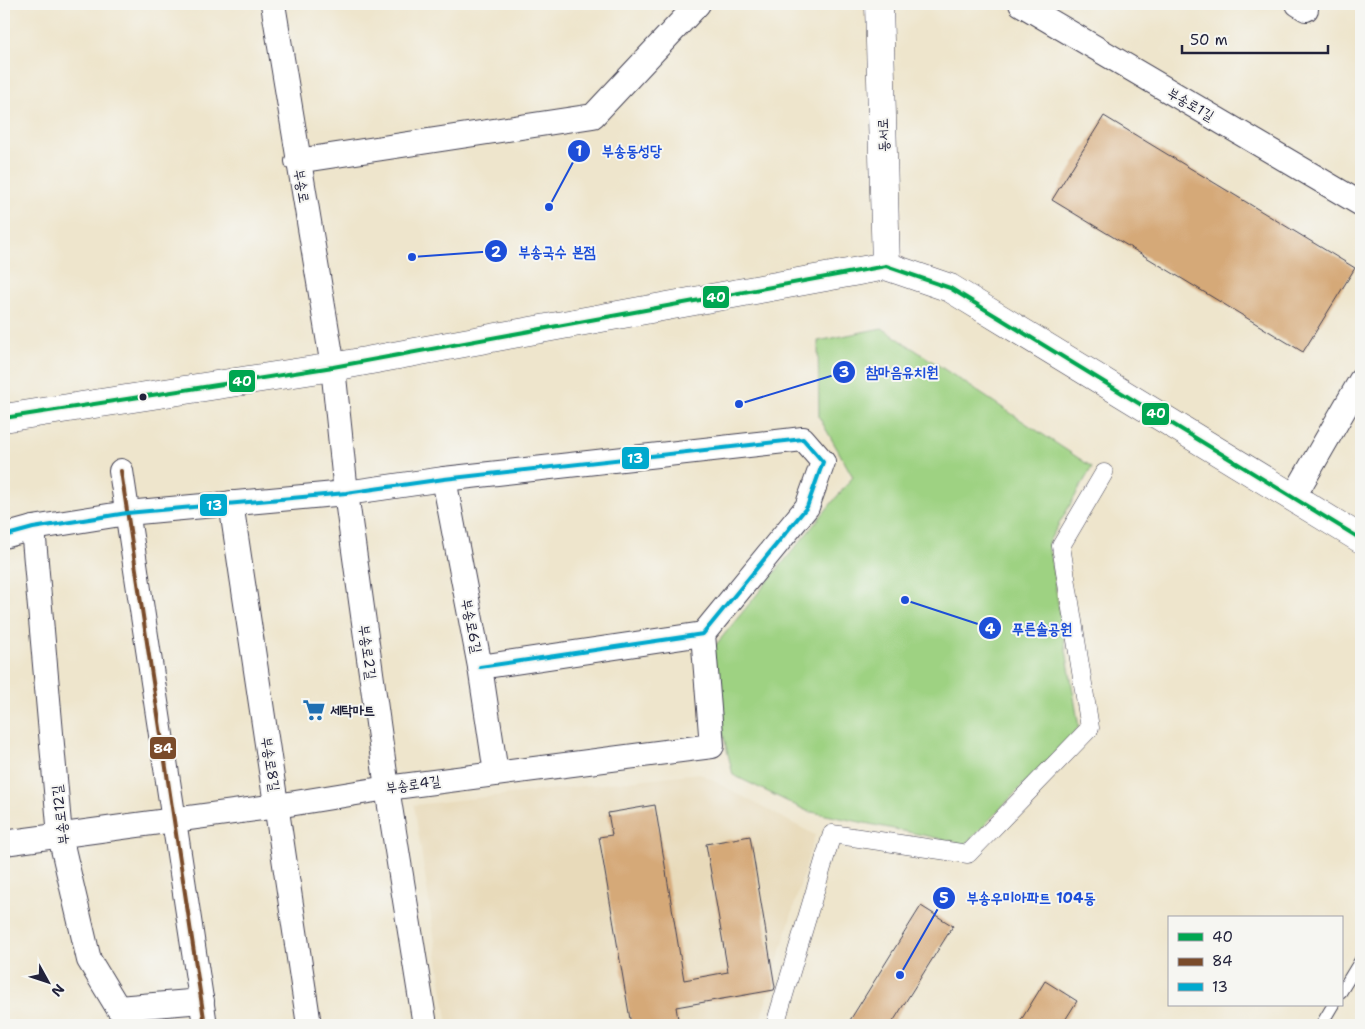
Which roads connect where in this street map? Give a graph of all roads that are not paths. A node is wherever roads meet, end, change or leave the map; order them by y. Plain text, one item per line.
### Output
1 (273, 4) edge
2 (698, 4) edge
3 (879, 4) edge
4 (1021, 4) edge
5 (297, 161) junction
6 (1361, 204) edge
7 (886, 266) junction
8 (333, 367) junction
9 (1361, 380) edge
10 (4, 418) edge
11 (121, 471) dead end
12 (1104, 473) dead end
13 (444, 479) junction
14 (346, 493) junction
15 (1292, 498) junction
16 (230, 503) junction
17 (127, 513) junction
18 (33, 528) junction
19 (4, 536) edge
20 (1361, 539) edge
21 (703, 634) junction
22 (480, 667) junction
23 (496, 773) junction
24 (387, 788) junction
25 (277, 806) junction
26 (174, 820) junction
27 (60, 836) junction
28 (4, 843) edge
29 (1361, 959) edge
30 (1342, 990) edge
31 (202, 1001) junction
32 (1332, 1006) edge
33 (205, 1025) edge
34 (309, 1025) edge
35 (425, 1025) edge
36 (775, 1025) edge
37 (1321, 1025) edge

1 - 5 street, 부송로
2 - 5 street
3 - 7 street, 동서로
4 - 6 street, 부송로1길
5 - 8 street, 부송로
7 - 8 street
7 - 15 street
8 - 10 street
8 - 14 street, 부송로2길
9 - 15 street
11 - 17 street
12 - 36 street
13 - 14 street
13 - 21 street
13 - 22 street, 부송로6길
14 - 16 street
14 - 24 street, 부송로2길
15 - 20 street
16 - 17 street
16 - 25 street, 부송로8길
17 - 18 street
17 - 26 street
18 - 19 street
18 - 27 street, 부송로12길
21 - 22 street
21 - 23 street, 부송로4길
22 - 23 street, 부송로6길
23 - 24 street, 부송로4길
24 - 25 street, 부송로4길
24 - 35 street, 부송로2길
25 - 26 street, 부송로4길
25 - 34 street, 부송로8길
26 - 27 street, 부송로4길
26 - 31 street
27 - 28 street, 부송로4길
27 - 31 street, 부송로12길
29 - 30 lane
31 - 33 street
32 - 37 lane

